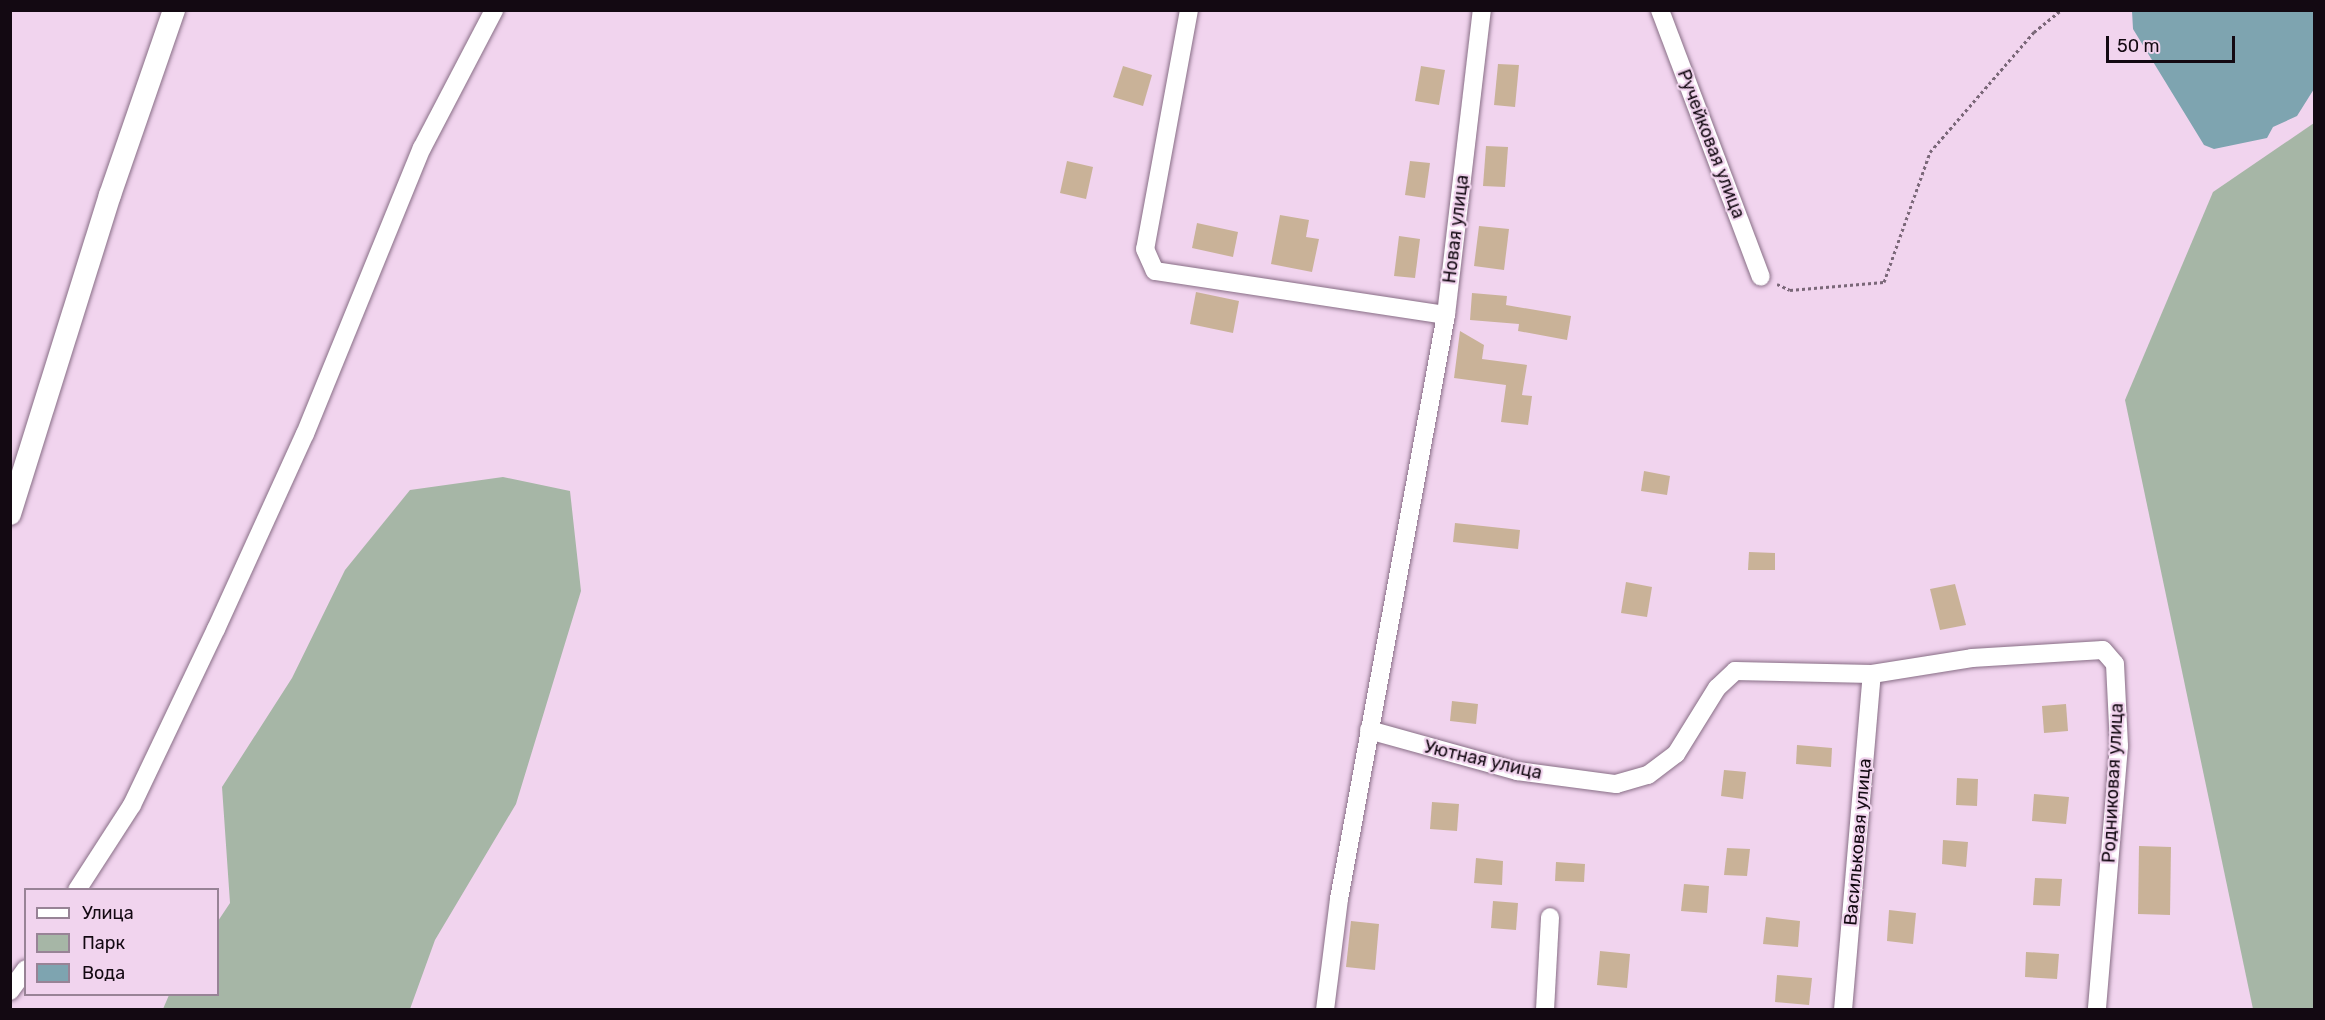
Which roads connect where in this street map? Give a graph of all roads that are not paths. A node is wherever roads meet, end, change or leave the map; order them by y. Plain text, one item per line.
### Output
1 (174, 10) edge
2 (494, 10) edge
3 (1189, 10) edge
4 (1482, 10) edge
5 (1660, 10) edge
6 (1761, 277) road end
7 (1446, 315) junction
8 (10, 513) edge
9 (1872, 674) junction
10 (1369, 730) junction
11 (78, 888) edge
12 (1550, 917) dead end
13 (24, 972) edge
14 (10, 991) edge
15 (1325, 1010) edge
16 (1545, 1010) edge
17 (1843, 1010) edge
18 (2097, 1010) edge

1 - 8 main road
2 - 11 street
3 - 7 street
4 - 7 street, Новая улица
5 - 6 street, Ручейковая улица
7 - 10 street, Новая улица
9 - 10 street, Уютная улица
9 - 17 street, Васильковая улица
9 - 18 street, Родниковая улица
10 - 15 street, Новая улица
12 - 16 street
13 - 14 street

